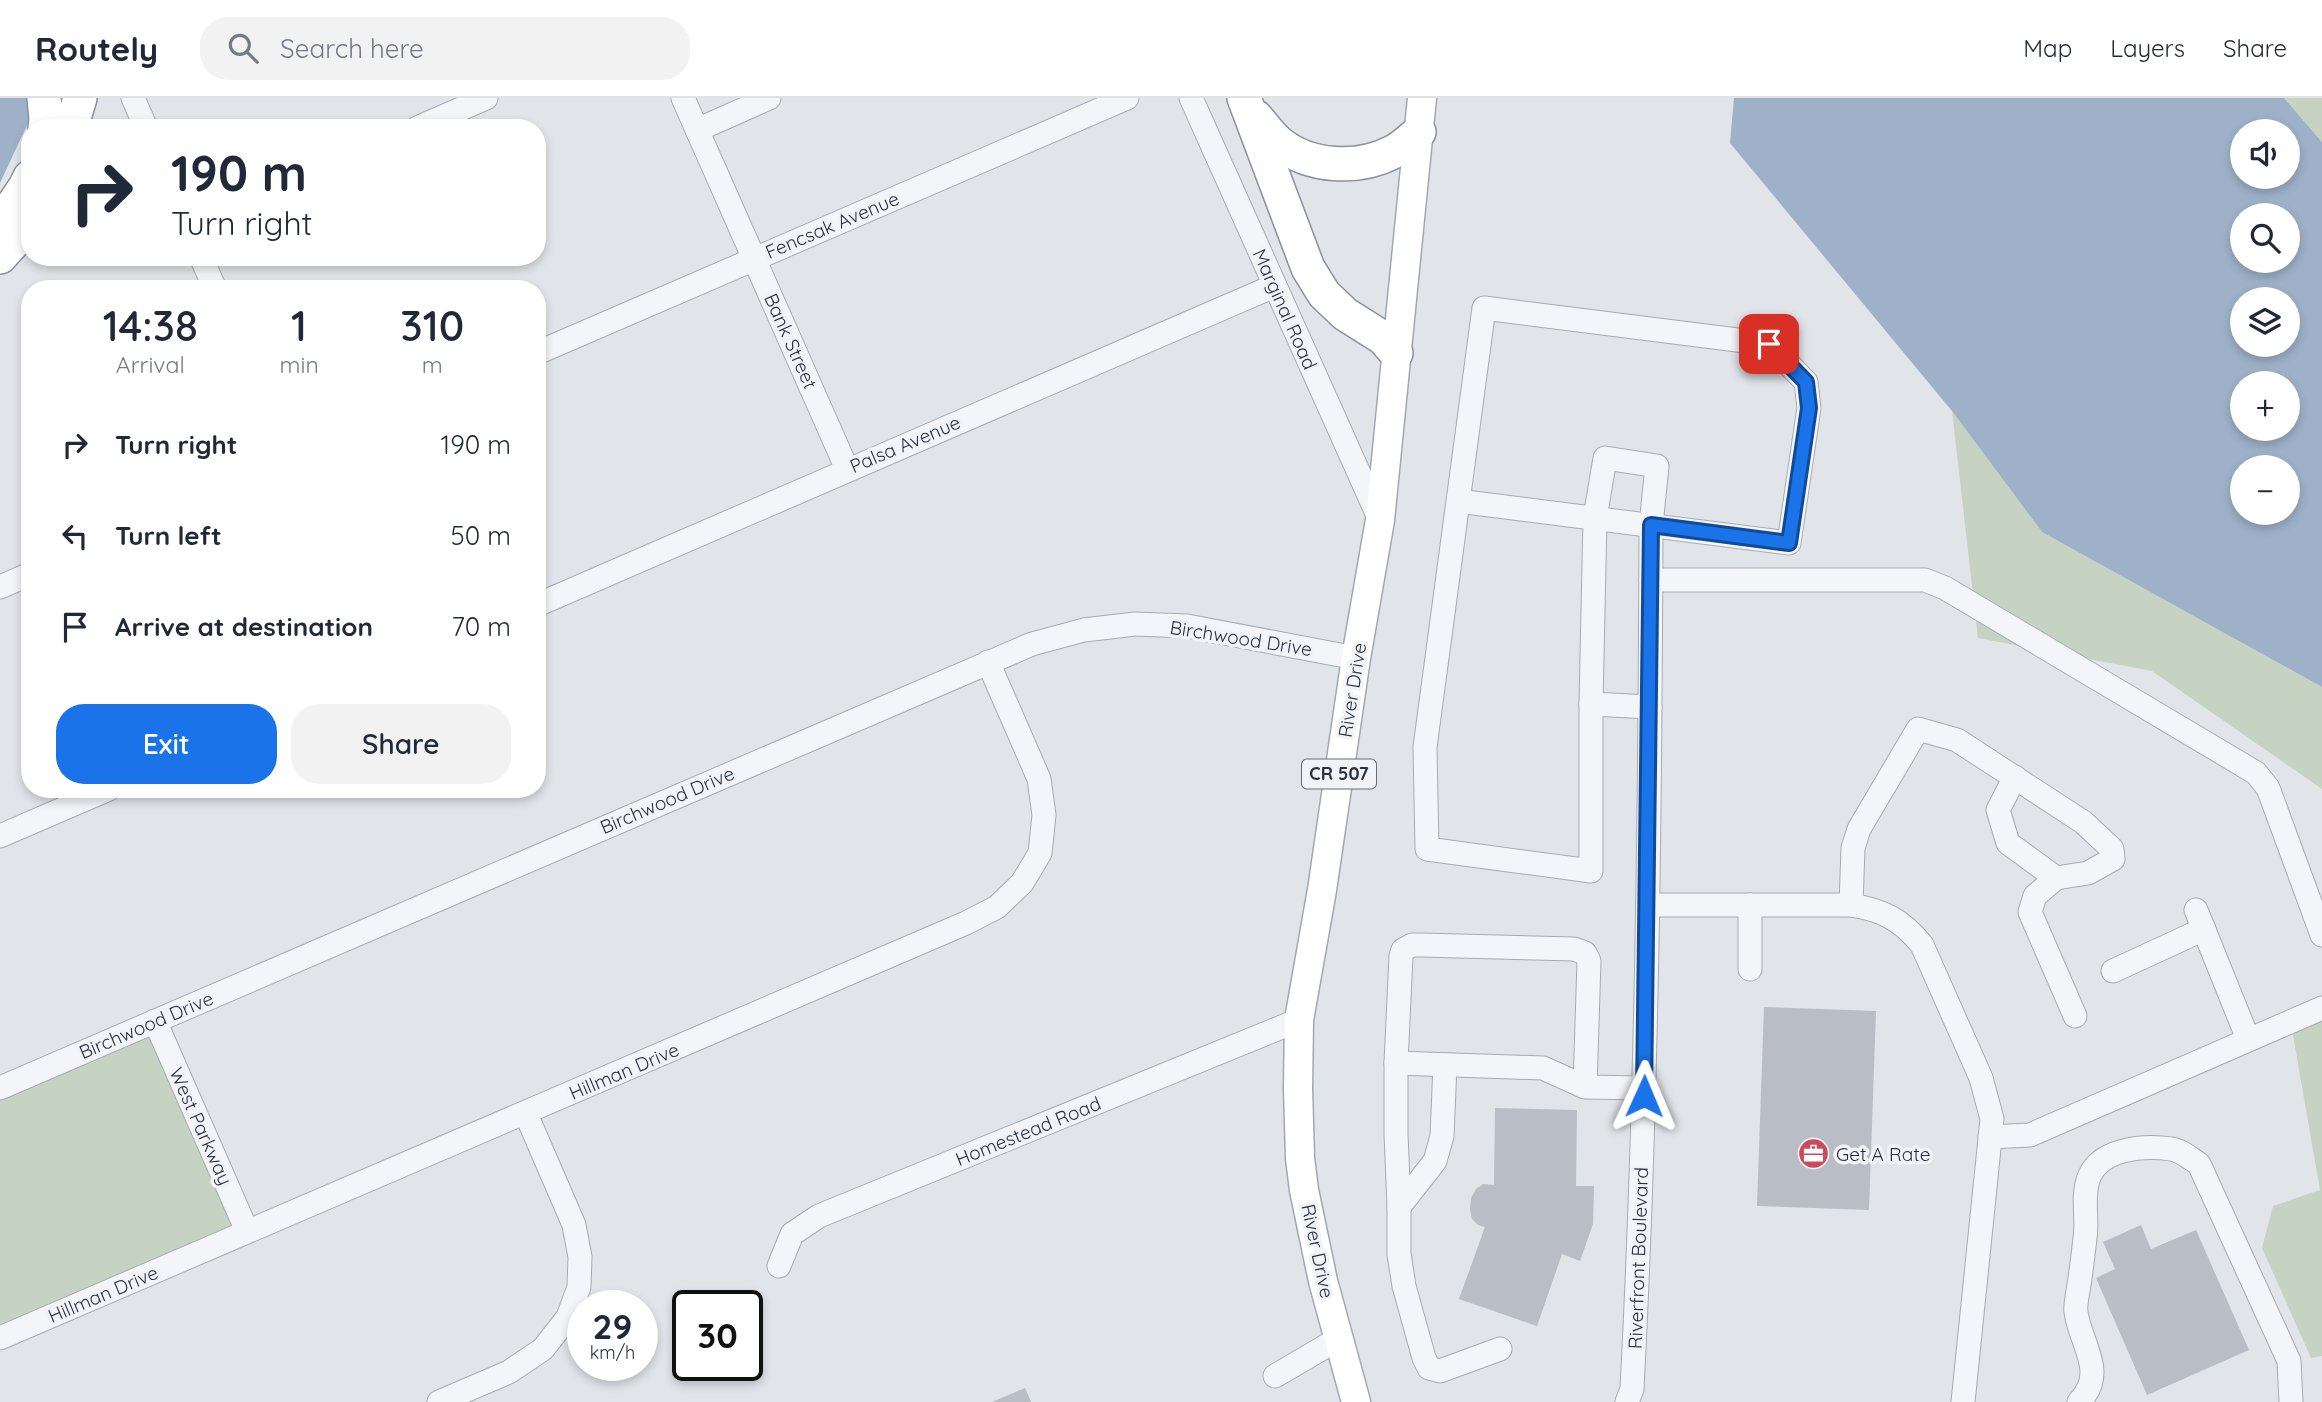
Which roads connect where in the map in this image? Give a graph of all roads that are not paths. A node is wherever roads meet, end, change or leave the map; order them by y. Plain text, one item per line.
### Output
1 (44, 98) edge
2 (80, 98) edge
3 (133, 98) edge
4 (486, 98) edge
5 (683, 98) edge
6 (769, 98) edge
7 (1127, 98) edge
8 (1191, 98) edge
9 (1422, 98) edge
10 (1246, 102) edge
11 (46, 119) edge
12 (74, 119) edge
13 (141, 119) edge
14 (438, 119) edge
15 (697, 130) junction
16 (1419, 132) junction
17 (21, 191) edge
18 (0, 223) edge
19 (21, 234) edge
20 (0, 257) edge
21 (754, 258) junction
22 (1273, 286) junction
23 (546, 349) edge
24 (1396, 354) junction
25 (847, 470) junction
26 (1458, 501) junction
27 (1595, 518) junction
28 (1380, 520) junction
29 (1651, 525) junction
30 (21, 578) edge
31 (1651, 580) junction
32 (0, 587) edge
33 (546, 601) edge
34 (1356, 658) junction
35 (988, 662) junction
36 (1591, 704) junction
37 (1650, 707) junction
38 (2015, 777) junction
39 (87, 798) edge
40 (0, 836) edge
41 (2056, 877) junction
42 (1648, 905) junction
43 (1750, 905) junction
44 (1852, 905) junction
45 (2322, 935) edge
46 (1750, 970) dead end
47 (2113, 971) dead end
48 (2322, 1008) edge
49 (2075, 1016) dead end
50 (1299, 1020) junction
51 (155, 1021) junction
52 (2248, 1039) junction
53 (1396, 1063) junction
54 (1445, 1065) junction
55 (2, 1081) edge
56 (1585, 1087) junction
57 (1645, 1088) junction
58 (526, 1114) junction
59 (1990, 1137) junction
60 (1399, 1207) junction
61 (247, 1231) junction
62 (779, 1266) dead end
63 (0, 1338) edge
64 (1338, 1339) junction
65 (1500, 1349) dead end
66 (1275, 1376) dead end
67 (439, 1402) edge
68 (1356, 1402) edge
69 (1628, 1402) edge
70 (1963, 1402) edge
71 (2080, 1402) edge
72 (2291, 1402) edge

1 - 11 highway
2 - 12 highway
3 - 13 street
4 - 14 street
5 - 15 street, Bank Street
6 - 15 street
7 - 21 street, Fencsak Avenue
8 - 22 street, Marginal Road
9 - 16 main road, River Drive / CR 507
10 - 16 highway
10 - 24 highway
15 - 21 street, Bank Street
16 - 24 main road, River Drive / CR 507
17 - 18 highway
19 - 20 highway
21 - 23 street, Fencsak Avenue
21 - 25 street, Bank Street
22 - 25 street, Palsa Avenue
22 - 28 street, Marginal Road
24 - 28 main road, River Drive / CR 507
25 - 33 street, Palsa Avenue
26 - 27 street
26 - 29 street
26 - 36 street
27 - 29 street
27 - 29 street, Riverfront Boulevard
27 - 36 street
28 - 34 main road, River Drive / CR 507
29 - 31 street, Riverfront Boulevard
30 - 32 street
31 - 37 street, Riverfront Boulevard
31 - 45 street
34 - 35 street, Birchwood Drive
34 - 50 main road, River Drive / CR 507
35 - 51 street, Birchwood Drive
35 - 58 street, Hillman Drive
36 - 37 street
37 - 42 street, Riverfront Boulevard
38 - 41 street
38 - 41 street
38 - 44 street
39 - 40 street
41 - 49 street
42 - 43 street
42 - 57 street, Riverfront Boulevard
43 - 44 street
43 - 46 street
44 - 59 street
47 - 52 street
48 - 52 street
50 - 62 street, Homestead Road
50 - 64 main road, River Drive / CR 507
51 - 55 street, Birchwood Drive
51 - 61 street, West Parkway
52 - 59 street
53 - 54 street
53 - 56 street
53 - 60 street
54 - 56 street
54 - 60 street
56 - 57 street
57 - 69 street, Riverfront Boulevard
58 - 61 street, Hillman Drive
58 - 67 street
59 - 70 street
60 - 65 street
61 - 63 street, Hillman Drive
64 - 66 street
64 - 68 main road, River Drive / CR 507
71 - 72 street

